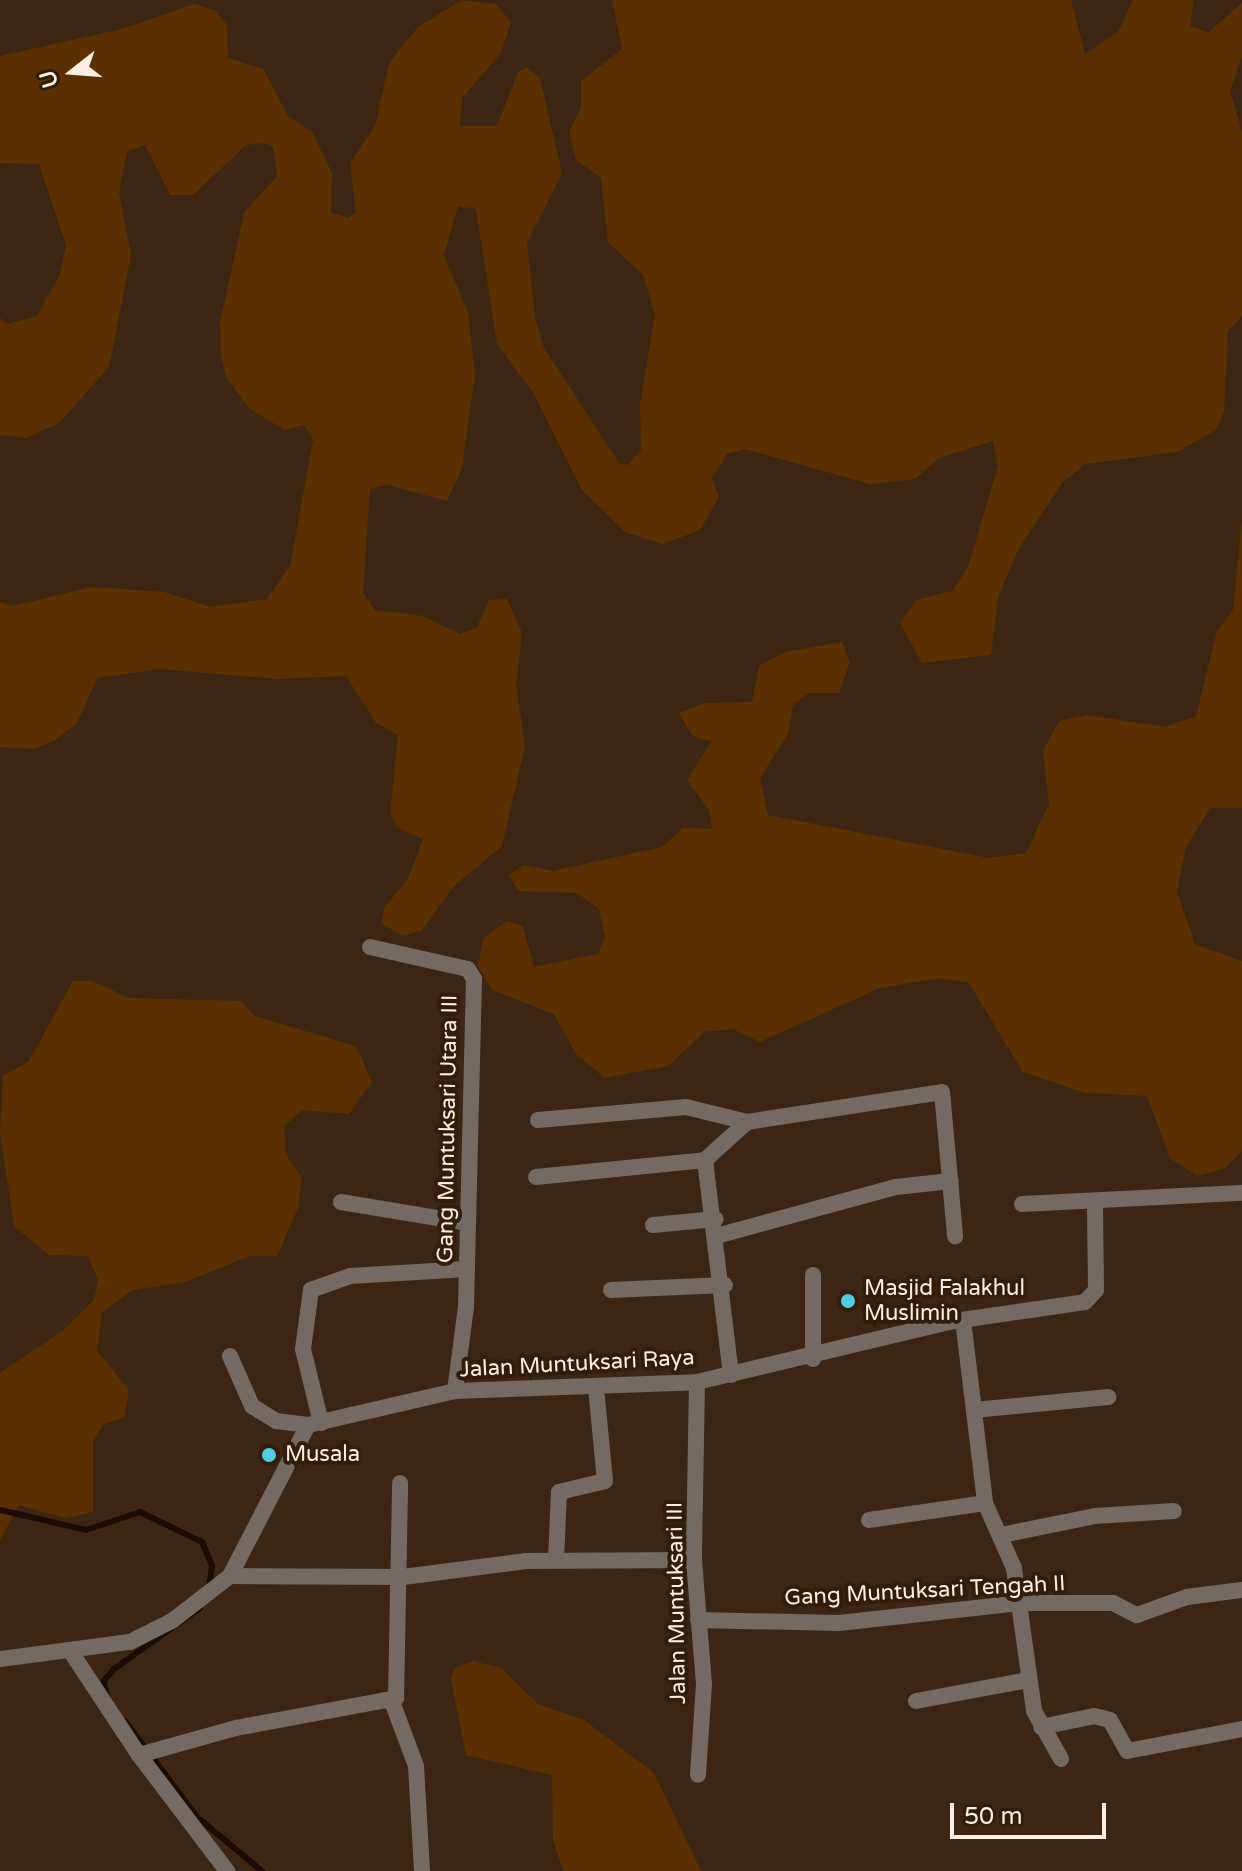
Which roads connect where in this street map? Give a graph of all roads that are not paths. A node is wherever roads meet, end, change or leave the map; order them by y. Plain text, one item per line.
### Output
1 (370, 947) dead end
2 (538, 1120) dead end
3 (747, 1122) junction
4 (705, 1160) junction
5 (536, 1177) dead end
6 (951, 1181) junction
7 (1242, 1193) edge
8 (341, 1202) dead end
9 (1095, 1203) junction
10 (1022, 1204) dead end
11 (468, 1223) junction
12 (653, 1225) dead end
13 (718, 1227) junction
14 (955, 1236) dead end
15 (467, 1269) junction
16 (813, 1275) dead end
17 (725, 1285) junction
18 (611, 1290) dead end
19 (963, 1320) junction
20 (230, 1356) dead end
21 (813, 1359) junction
22 (731, 1375) junction
23 (697, 1382) junction
24 (596, 1388) junction
25 (455, 1391) junction
26 (1108, 1397) dead end
27 (974, 1410) junction
28 (315, 1424) junction
29 (400, 1483) dead end
30 (985, 1503) junction
31 (1174, 1511) dead end
32 (869, 1520) dead end
33 (1001, 1535) junction
34 (556, 1560) junction
35 (694, 1560) junction
36 (230, 1576) junction
37 (403, 1577) junction
38 (1242, 1590) edge
39 (1020, 1603) junction
40 (698, 1620) junction
41 (71, 1652) junction
42 (0, 1659) edge
43 (1028, 1680) junction
44 (391, 1699) junction
45 (916, 1701) dead end
46 (1041, 1727) junction
47 (1241, 1730) edge
48 (142, 1754) junction
49 (1061, 1759) dead end
50 (698, 1775) dead end
51 (227, 1871) edge
52 (422, 1871) edge

1 - 11 street, Gang Muntuksari Utara III
2 - 3 street
3 - 4 street
3 - 6 street
4 - 5 street
4 - 13 street
6 - 13 street
6 - 14 street
7 - 9 street
8 - 11 street
9 - 10 street
9 - 19 street, Jalan Muntuksari Raya
11 - 15 street, Gang Muntuksari Utara III
12 - 13 street
13 - 17 street
15 - 25 street, Gang Muntuksari Utara III
15 - 28 street
16 - 21 street
17 - 18 street
17 - 22 street
19 - 21 street, Jalan Muntuksari Raya
19 - 27 street
20 - 28 street
21 - 22 street, Jalan Muntuksari Raya
22 - 23 street, Jalan Muntuksari Raya
23 - 24 street, Jalan Muntuksari Raya
23 - 35 street, Jalan Muntuksari III
24 - 25 street, Jalan Muntuksari Raya
24 - 34 street
25 - 28 street, Jalan Muntuksari Raya
26 - 27 street
27 - 30 street
28 - 36 street
29 - 37 street
30 - 32 street
30 - 33 street
31 - 33 street
33 - 39 street
34 - 35 street
34 - 37 street
35 - 40 street, Jalan Muntuksari III
36 - 37 street
36 - 41 street
37 - 44 street
38 - 39 street, Gang Muntuksari Tengah II
39 - 40 street, Gang Muntuksari Tengah II
39 - 43 street
40 - 50 street, Jalan Muntuksari III
41 - 42 street
41 - 48 street
43 - 45 street
43 - 46 street
44 - 48 street
44 - 52 street
46 - 47 street
46 - 49 street
48 - 51 street

